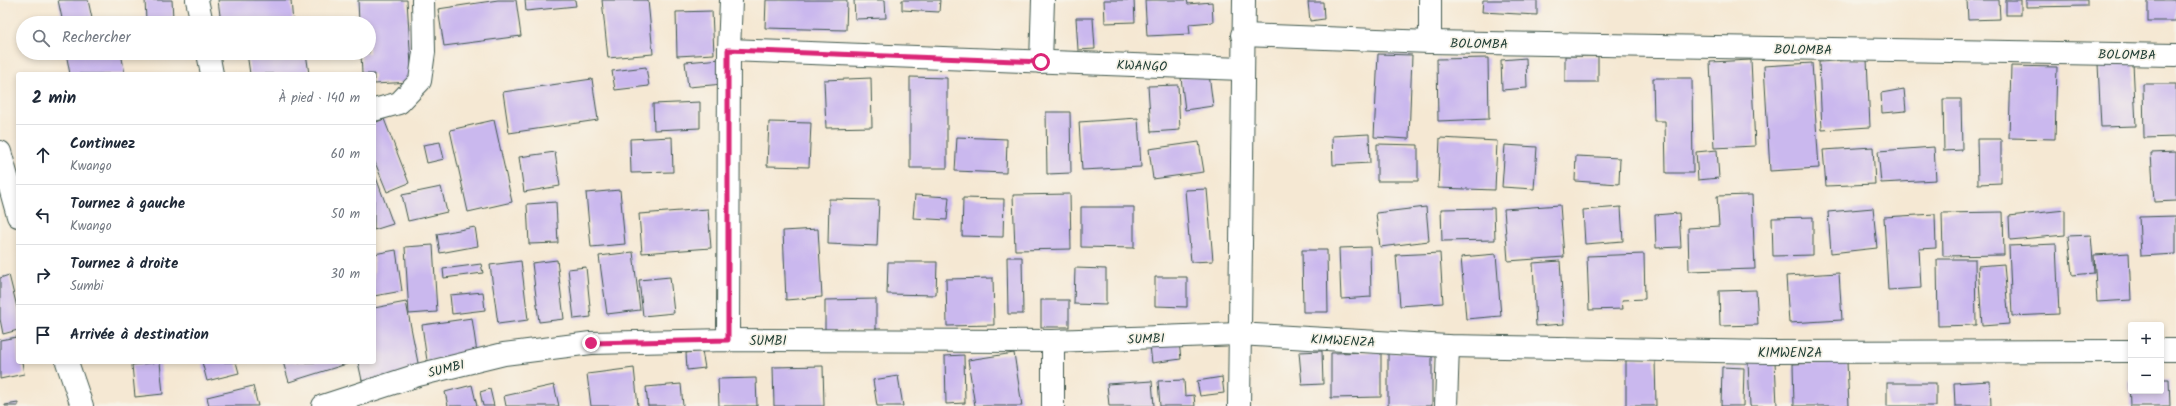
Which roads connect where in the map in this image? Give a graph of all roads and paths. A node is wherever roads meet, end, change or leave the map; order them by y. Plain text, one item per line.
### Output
1 (197, 0) edge
2 (423, 0) edge
3 (731, 0) edge
4 (1043, 0) edge
5 (1244, 0) edge
6 (1430, 0) edge
7 (200, 16) edge
8 (1242, 35) junction
9 (1430, 42) junction
10 (728, 50) junction
11 (2176, 55) edge
12 (209, 60) edge
13 (1041, 62) junction
14 (1242, 69) junction
15 (212, 72) edge
16 (376, 110) edge
17 (0, 152) edge
18 (9, 191) edge
19 (16, 210) edge
20 (1238, 334) junction
21 (728, 340) junction
22 (1053, 341) junction
23 (1448, 346) junction
24 (2164, 350) edge
25 (2176, 350) edge
26 (2128, 351) edge
27 (68, 364) edge
28 (82, 406) edge
29 (323, 406) edge
30 (1053, 406) edge
31 (1238, 406) edge
32 (1446, 406) edge

1 - 7 street
2 - 16 street
3 - 10 street
4 - 13 street
5 - 8 street
6 - 9 street
8 - 9 street, BOLOMBA
8 - 14 street
9 - 11 street, BOLOMBA
10 - 13 street, KWANGO
10 - 21 street
12 - 15 street
13 - 14 street, KWANGO
14 - 20 street
17 - 18 street
18 - 19 street
20 - 22 street, SUMBI
20 - 23 street, KIMWENZA
20 - 31 street
21 - 22 street, SUMBI
21 - 29 street, SUMBI
22 - 30 street
23 - 26 street, KIMWENZA
23 - 32 street
24 - 25 street
27 - 28 street

